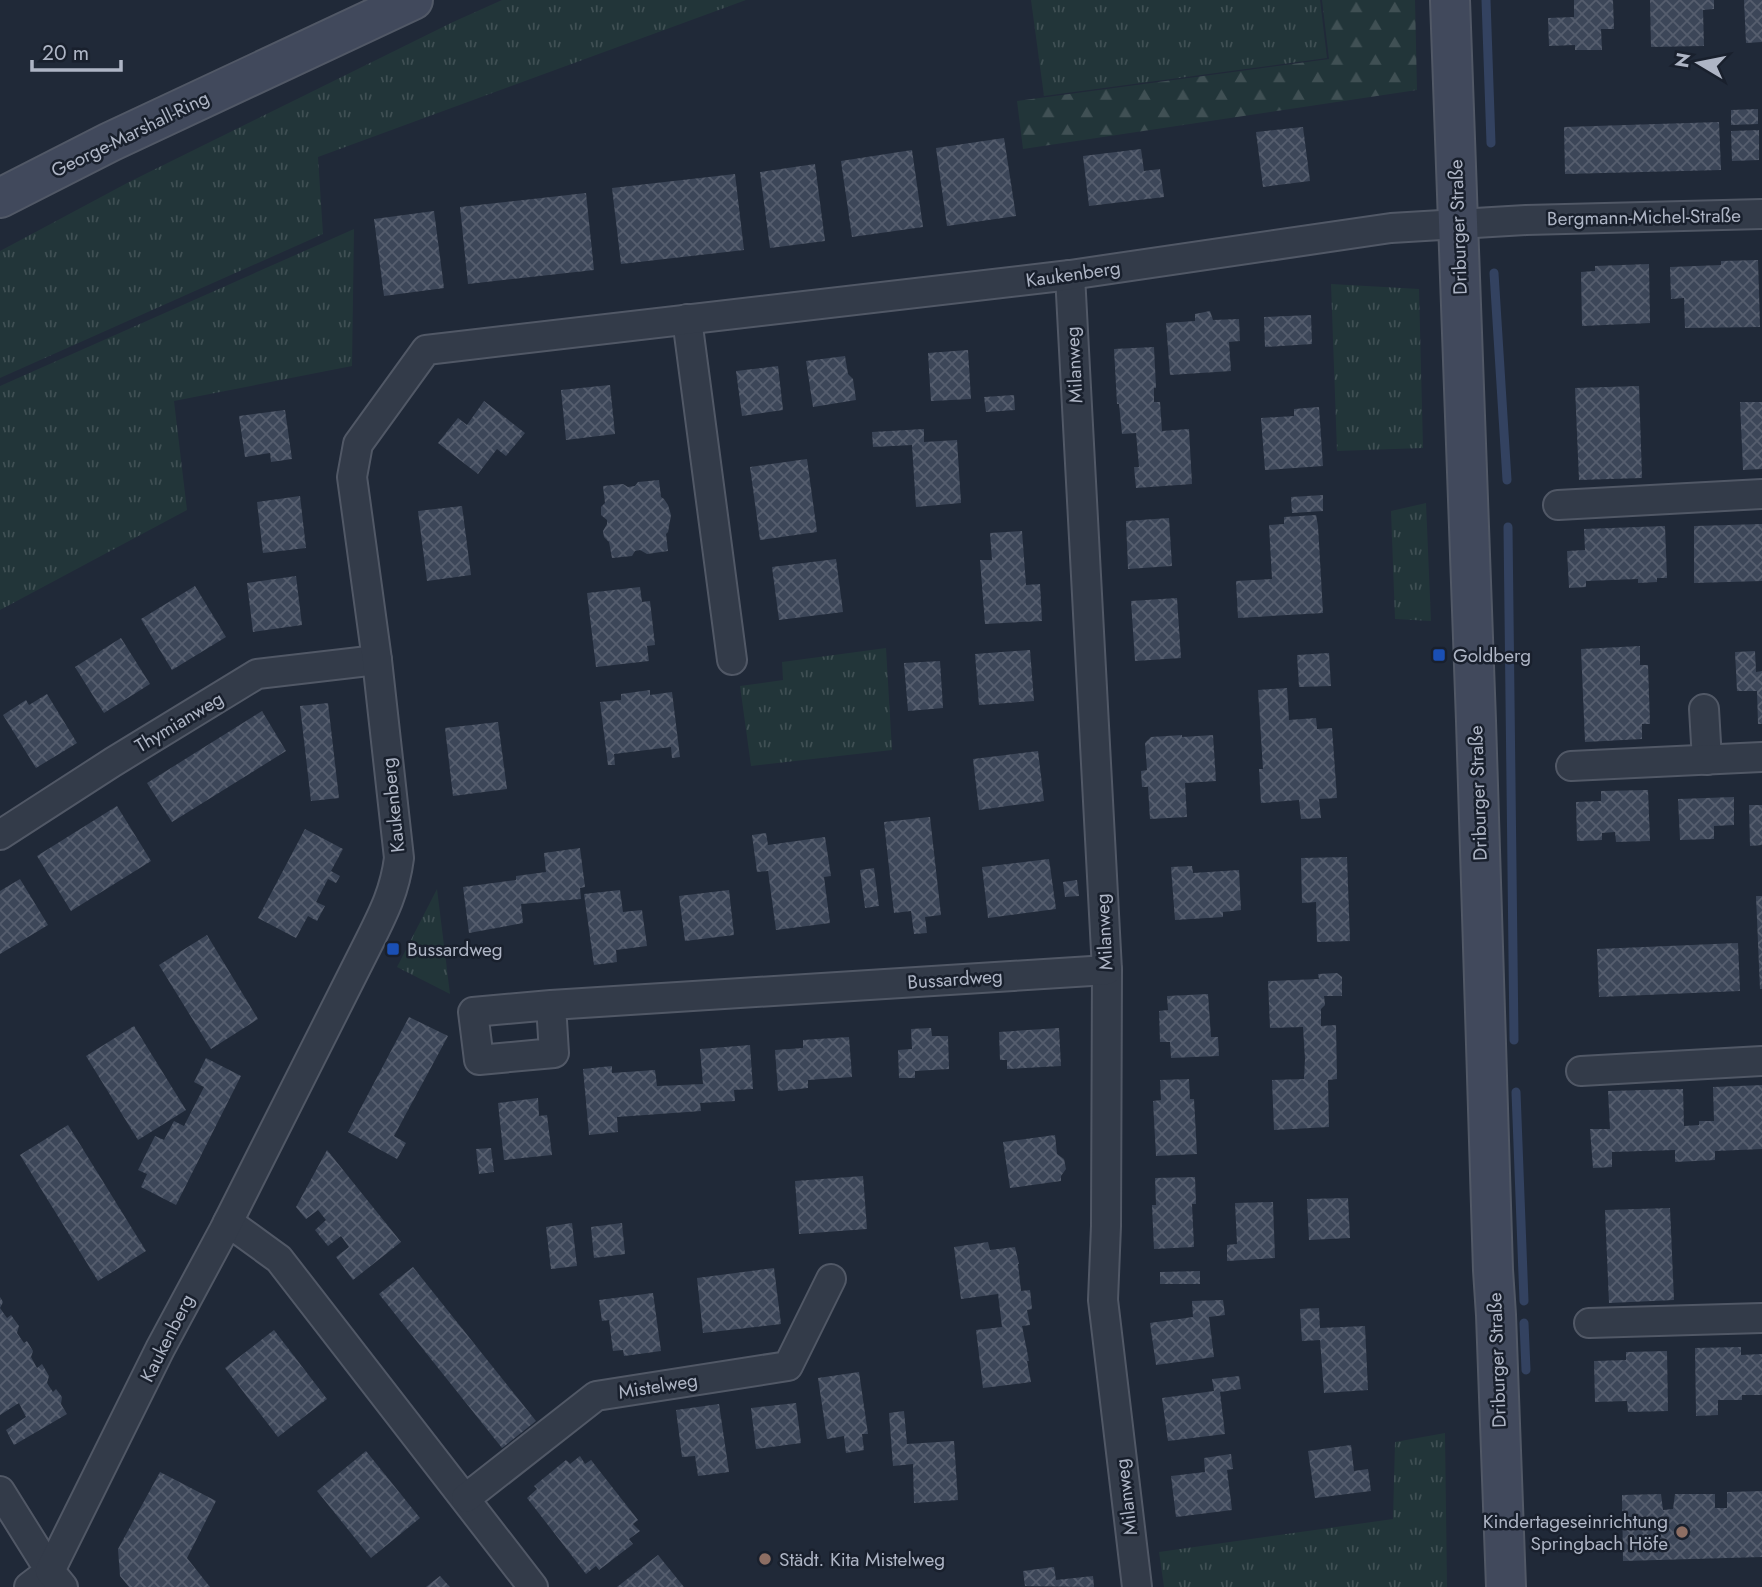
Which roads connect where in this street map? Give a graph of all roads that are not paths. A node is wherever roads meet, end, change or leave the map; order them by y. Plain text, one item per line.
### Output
1 (413, 0) edge
2 (1450, 0) edge
3 (0, 198) edge
4 (1762, 214) edge
5 (1458, 225) junction
6 (1070, 275) junction
7 (687, 319) junction
8 (1762, 495) edge
9 (1559, 505) dead end
10 (377, 660) junction
11 (732, 660) dead end
12 (1704, 709) dead end
13 (1762, 757) edge
14 (1707, 760) junction
15 (1571, 766) dead end
16 (0, 835) edge
17 (1107, 970) junction
18 (551, 1005) dead end
19 (1762, 1061) edge
20 (1581, 1071) dead end
21 (228, 1222) junction
22 (831, 1279) dead end
23 (1762, 1318) edge
24 (1589, 1323) dead end
25 (0, 1492) edge
26 (466, 1498) junction
27 (47, 1582) edge
28 (533, 1587) edge
29 (1137, 1587) edge
30 (1506, 1587) edge

1 - 3 main road, George-Marshall-Ring
2 - 5 main road, Driburger Straße
4 - 5 street, Bergmann-Michel-Straße
5 - 6 street, Kaukenberg
5 - 30 main road, Driburger Straße
6 - 7 street, Kaukenberg
6 - 17 street, Milanweg
7 - 10 street, Kaukenberg
7 - 11 street
8 - 9 street
10 - 16 street, Thymianweg
10 - 21 street, Kaukenberg
12 - 14 street
13 - 14 street
14 - 15 street
17 - 18 street, Bussardweg
17 - 29 street, Milanweg
19 - 20 street
21 - 26 street
21 - 27 street, Kaukenberg
22 - 26 street, Mistelweg
23 - 24 street
25 - 27 street
26 - 28 street

